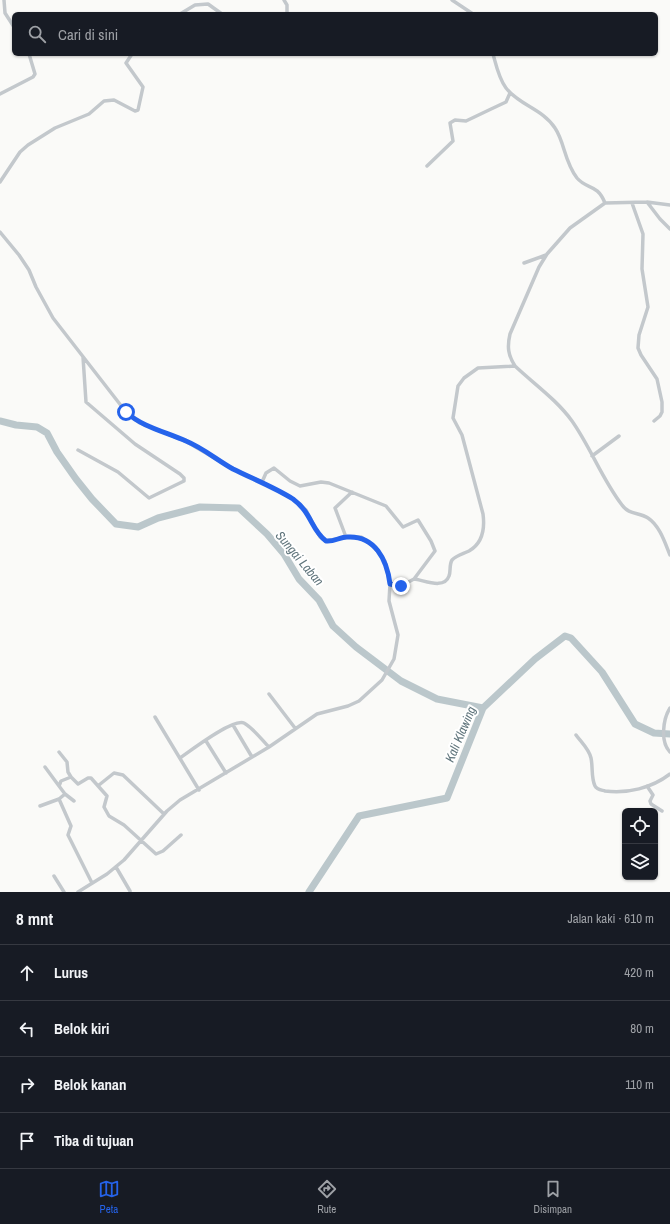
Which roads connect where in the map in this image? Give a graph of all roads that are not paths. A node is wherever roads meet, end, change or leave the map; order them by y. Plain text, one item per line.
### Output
1 (4, 0) edge
2 (284, 0) edge
3 (452, 0) edge
4 (183, 12) edge
5 (219, 12) edge
6 (287, 12) edge
7 (470, 12) edge
8 (12, 23) edge
9 (30, 56) edge
10 (131, 56) edge
11 (493, 56) edge
12 (510, 93) junction
13 (0, 94) edge
14 (427, 166) dead end
15 (0, 182) edge
16 (647, 202) junction
17 (605, 203) junction
18 (632, 203) junction
19 (670, 205) edge
20 (670, 229) edge
21 (0, 232) edge
22 (547, 254) junction
23 (524, 263) dead end
24 (83, 356) junction
25 (516, 366) junction
26 (654, 421) dead end
27 (618, 436) dead end
28 (78, 450) dead end
29 (592, 456) junction
30 (262, 482) junction
31 (352, 492) junction
32 (346, 537) junction
33 (670, 555) edge
34 (414, 579) junction
35 (390, 584) junction
36 (269, 694) dead end
37 (670, 708) edge
38 (156, 717) dead end
39 (233, 725) junction
40 (295, 728) junction
41 (576, 736) dead end
42 (206, 741) junction
43 (269, 747) junction
44 (59, 752) dead end
45 (670, 752) edge
46 (252, 756) junction
47 (180, 758) junction
48 (45, 767) dead end
49 (226, 773) junction
50 (670, 774) edge
51 (71, 777) junction
52 (98, 785) junction
53 (59, 786) junction
54 (647, 786) junction
55 (199, 790) junction
56 (65, 794) junction
57 (59, 799) junction
58 (74, 801) dead end
59 (40, 806) dead end
60 (662, 811) dead end
61 (164, 814) junction
62 (181, 835) dead end
63 (141, 842) junction
64 (116, 868) junction
65 (54, 876) dead end
66 (92, 883) junction
67 (130, 891) dead end
68 (64, 892) edge
69 (78, 892) edge

1 - 8 street
2 - 6 street
3 - 7 street
4 - 5 street
9 - 13 street
10 - 15 street
11 - 12 street
12 - 14 street
12 - 17 street
16 - 18 street
16 - 19 street
16 - 20 street
17 - 18 street
17 - 22 street
18 - 26 street
21 - 24 street
22 - 23 street
22 - 25 street
24 - 28 street
24 - 30 street
25 - 29 street
25 - 34 street
27 - 29 street
29 - 33 street
30 - 31 street
30 - 32 street
31 - 32 street
31 - 34 street
32 - 35 street
34 - 35 street
35 - 40 street
36 - 40 street
37 - 45 street
38 - 47 street
39 - 42 street
39 - 43 street
39 - 46 street
40 - 43 street
41 - 54 street
42 - 47 street
42 - 49 street
43 - 46 street
44 - 51 street
46 - 49 street
47 - 55 street
48 - 53 street
49 - 55 street
50 - 54 street
51 - 52 street
51 - 53 street
52 - 61 street
52 - 63 street
53 - 56 street
54 - 60 street
55 - 61 street
56 - 57 street
56 - 58 street
57 - 59 street
57 - 66 street
61 - 63 street
62 - 63 street
63 - 64 street
64 - 66 street
64 - 67 street
65 - 68 street
66 - 69 street

